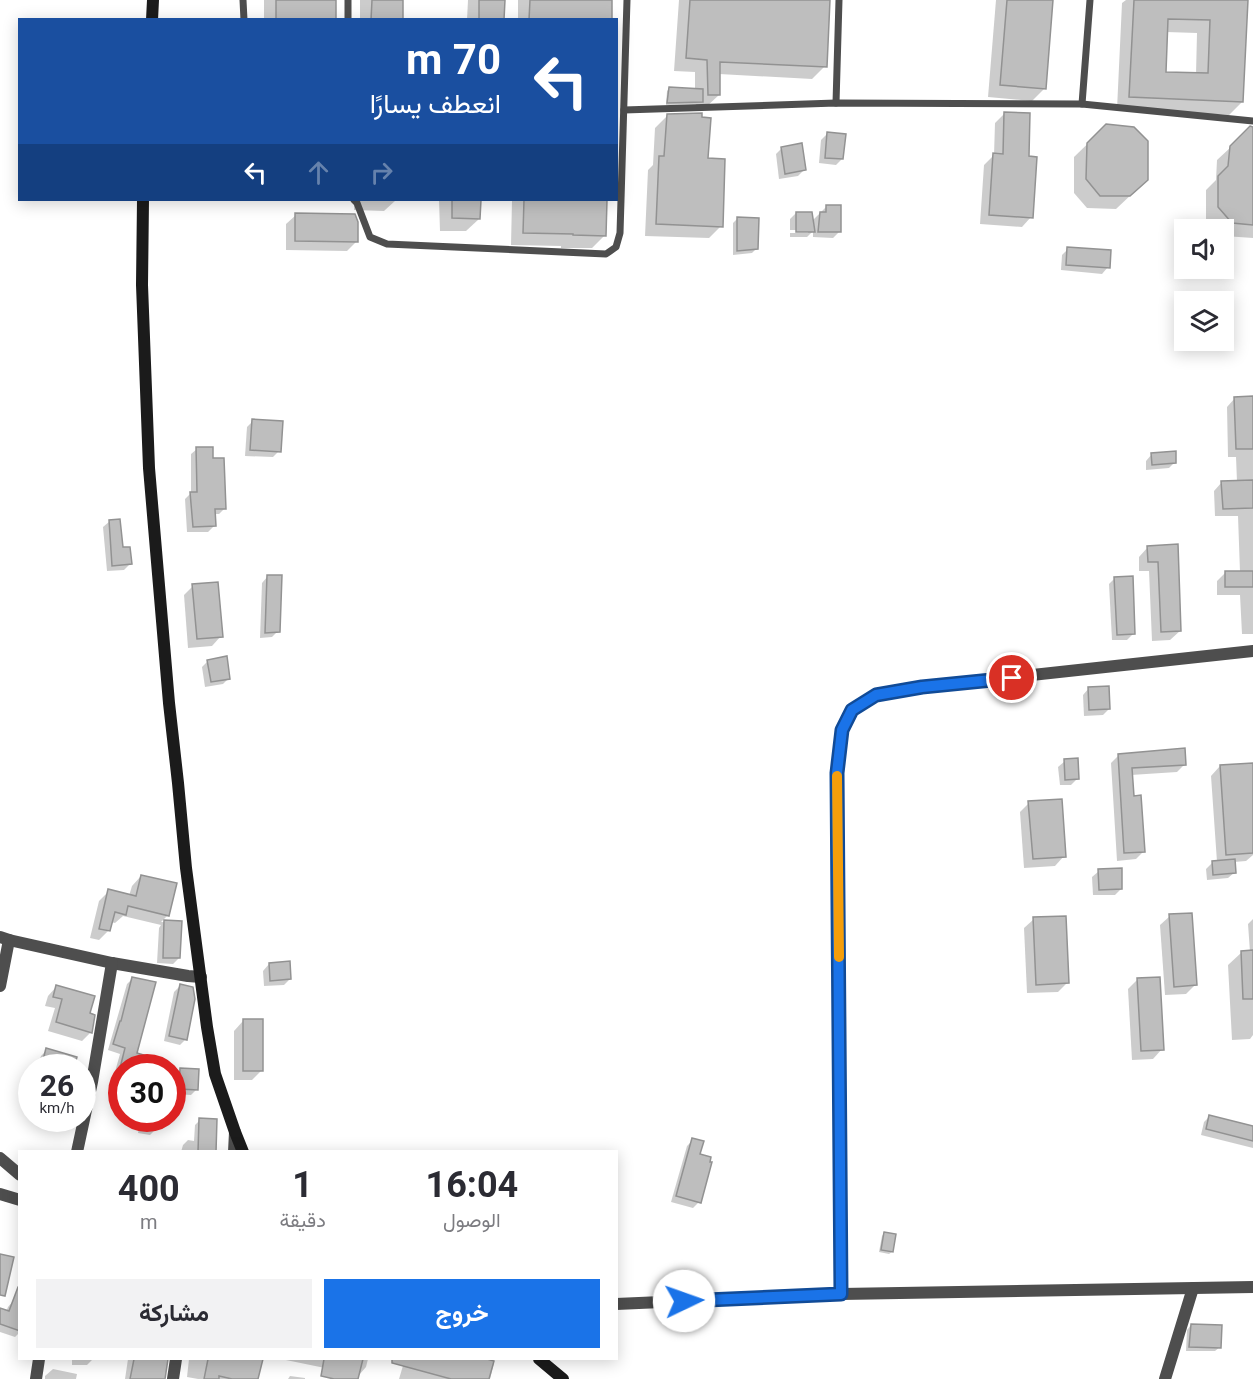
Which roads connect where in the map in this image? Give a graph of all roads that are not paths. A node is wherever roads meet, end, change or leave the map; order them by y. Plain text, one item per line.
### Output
1 (153, 0) edge
2 (243, 0) edge
3 (348, 0) edge
4 (627, 0) edge
5 (839, 0) edge
6 (1090, 0) edge
7 (152, 18) edge
8 (244, 18) edge
9 (348, 18) edge
10 (836, 103) junction
11 (1082, 104) junction
12 (624, 110) junction
13 (1253, 121) edge
14 (143, 201) edge
15 (355, 201) edge
16 (1253, 651) edge
17 (4, 939) edge
18 (112, 963) junction
19 (201, 977) junction
20 (0, 986) edge
21 (235, 1132) junction
22 (77, 1150) edge
23 (234, 1150) edge
24 (242, 1150) edge
25 (0, 1158) edge
26 (18, 1173) edge
27 (0, 1194) edge
28 (18, 1199) edge
29 (1253, 1287) edge
30 (1193, 1288) junction
31 (841, 1294) junction
32 (618, 1304) edge
33 (39, 1360) edge
34 (176, 1360) edge
35 (540, 1360) edge
36 (36, 1379) edge
37 (173, 1379) edge
38 (563, 1379) edge
39 (1165, 1379) edge

1 - 7 street
2 - 8 lane
3 - 9 lane
4 - 12 lane
5 - 10 lane
6 - 11 lane
10 - 11 lane
10 - 12 lane
11 - 13 lane
12 - 15 lane
14 - 19 street
16 - 31 street
17 - 18 street
17 - 20 street
18 - 19 street
18 - 22 street
19 - 21 street
21 - 23 street
21 - 24 street
25 - 26 street
27 - 28 street
29 - 30 street
30 - 31 street
30 - 39 street
31 - 32 street
33 - 36 street
34 - 37 street
35 - 38 street

